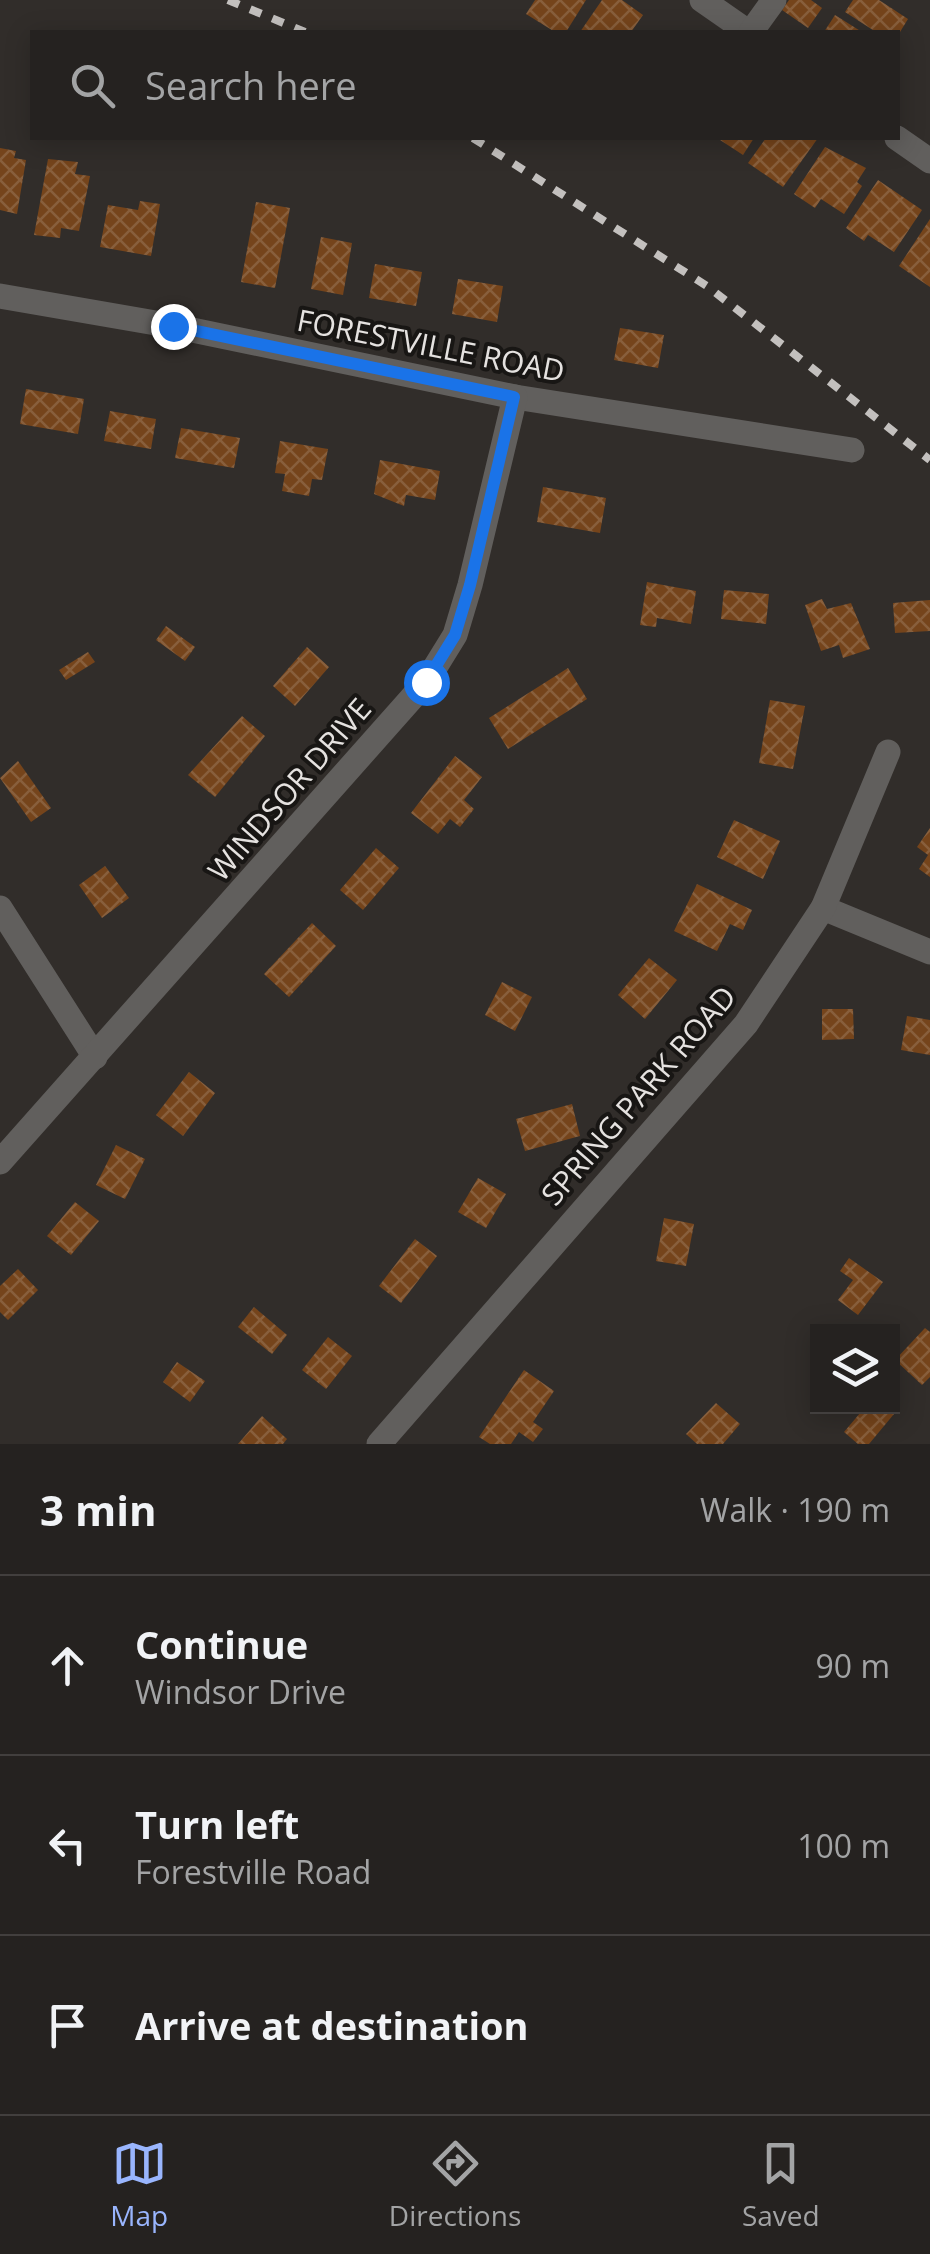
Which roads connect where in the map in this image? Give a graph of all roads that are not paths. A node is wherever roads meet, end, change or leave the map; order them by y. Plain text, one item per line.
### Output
1 (702, 0) edge
2 (774, 0) edge
3 (746, 30) edge
4 (751, 30) edge
5 (900, 140) edge
6 (930, 161) edge
7 (0, 296) edge
8 (514, 397) junction
9 (852, 450) dead end
10 (888, 752) dead end
11 (0, 908) edge
12 (823, 908) junction
13 (930, 952) edge
14 (95, 1057) junction
15 (0, 1162) edge
16 (379, 1444) edge

1 - 3 street
2 - 4 street
5 - 6 street
7 - 8 street, FORESTVILLE ROAD
8 - 9 street, FORESTVILLE ROAD
8 - 14 street, WINDSOR DRIVE
10 - 12 street, SPRING PARK ROAD
11 - 14 street
12 - 13 street
12 - 16 street, SPRING PARK ROAD
14 - 15 street, WINDSOR DRIVE

